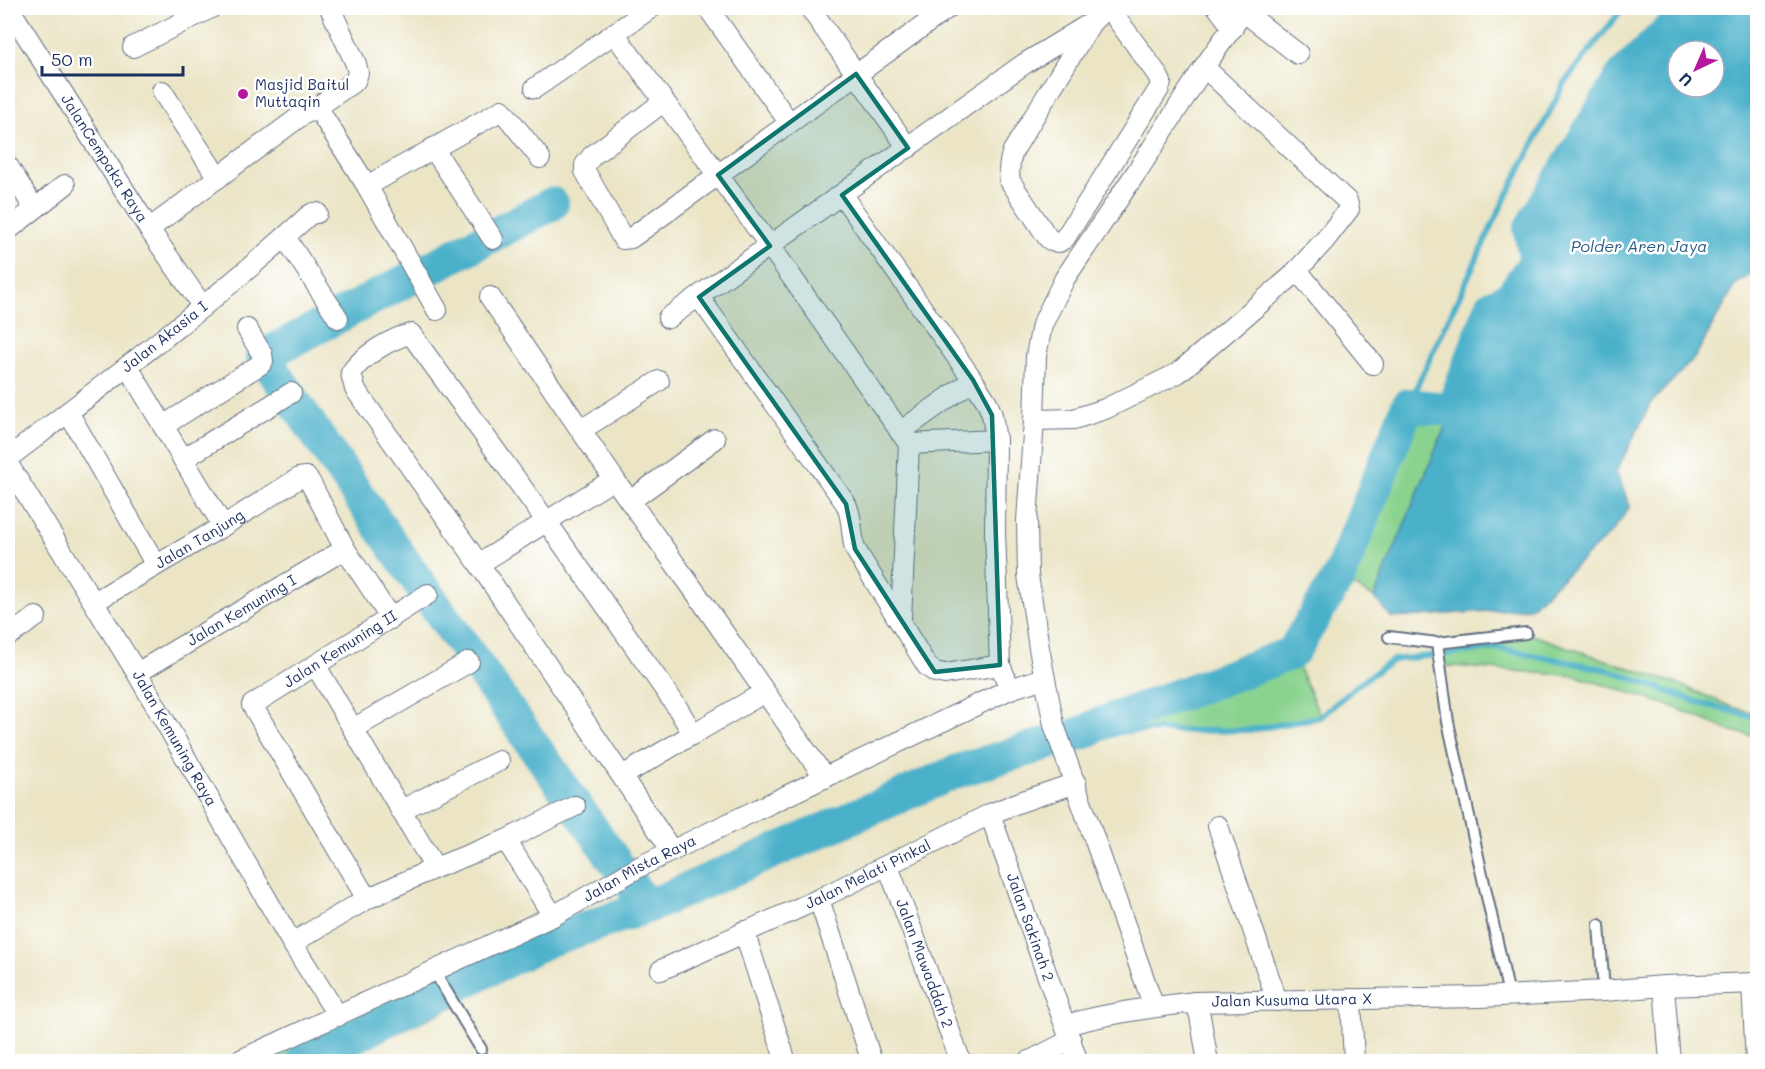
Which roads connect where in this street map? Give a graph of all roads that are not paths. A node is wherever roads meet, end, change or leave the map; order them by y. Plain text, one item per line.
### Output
1 (9, 8) edge
2 (211, 8) edge
3 (330, 8) edge
4 (651, 8) edge
5 (708, 8) edge
6 (810, 8) edge
7 (948, 8) edge
8 (1108, 8) edge
9 (1218, 8) edge
10 (1245, 9) edge
11 (1091, 23) junction
12 (1233, 28) junction
13 (614, 33) junction
14 (134, 47) dead end
15 (1298, 54) dead end
16 (1204, 67) junction
17 (856, 74) junction
18 (535, 88) dead end
19 (162, 91) dead end
20 (663, 102) junction
21 (320, 112) junction
22 (789, 122) junction
23 (434, 148) junction
24 (908, 148) junction
25 (540, 158) dead end
26 (8, 166) edge
27 (718, 176) junction
28 (218, 178) junction
29 (65, 185) dead end
30 (367, 186) junction
31 (842, 195) junction
32 (34, 208) junction
33 (317, 213) dead end
34 (8, 230) edge
35 (149, 230) junction
36 (285, 237) junction
37 (494, 239) dead end
38 (770, 246) junction
39 (1297, 270) junction
40 (490, 297) dead end
41 (699, 297) junction
42 (203, 308) junction
43 (436, 310) dead end
44 (338, 318) dead end
45 (668, 318) dead end
46 (247, 329) dead end
47 (1373, 364) dead end
48 (128, 367) junction
49 (973, 380) junction
50 (659, 381) dead end
51 (291, 393) dead end
52 (68, 412) junction
53 (1034, 420) junction
54 (163, 426) junction
55 (581, 430) junction
56 (904, 438) junction
57 (715, 439) dead end
58 (996, 440) junction
59 (8, 458) edge
60 (183, 459) junction
61 (8, 464) edge
62 (614, 479) junction
63 (630, 501) junction
64 (547, 522) junction
65 (223, 526) junction
66 (345, 549) junction
67 (479, 564) junction
68 (156, 565) junction
69 (428, 594) dead end
70 (94, 602) junction
71 (36, 617) dead end
72 (391, 619) junction
73 (900, 620) junction
74 (10, 630) edge
75 (1526, 633) dead end
76 (1389, 637) dead end
77 (1438, 647) junction
78 (469, 662) dead end
79 (1000, 665) junction
80 (316, 666) junction
81 (137, 673) junction
82 (1044, 678) junction
83 (1010, 689) junction
84 (765, 692) junction
85 (353, 729) junction
86 (693, 734) junction
87 (499, 761) dead end
88 (622, 776) junction
89 (825, 778) junction
90 (1076, 783) junction
91 (575, 806) dead end
92 (401, 810) junction
93 (990, 814) junction
94 (1218, 826) dead end
95 (506, 840) junction
96 (672, 851) junction
97 (888, 866) junction
98 (435, 868) junction
99 (367, 899) junction
100 (819, 899) junction
101 (553, 916) junction
102 (1599, 925) dead end
103 (744, 931) junction
104 (292, 943) junction
105 (661, 970) dead end
106 (434, 971) junction
107 (1755, 983) edge
108 (1664, 986) junction
109 (1604, 991) junction
110 (1509, 996) junction
111 (1351, 999) junction
112 (1277, 1001) junction
113 (1195, 1002) junction
114 (1154, 1007) junction
115 (338, 1016) junction
116 (1069, 1032) junction
117 (481, 1048) dead end
118 (236, 1062) edge
119 (786, 1062) edge
120 (872, 1062) edge
121 (961, 1062) edge
122 (1028, 1062) edge
123 (1078, 1062) edge
124 (1208, 1062) edge
125 (1354, 1062) edge
126 (1670, 1062) edge
127 (1756, 1062) edge

1 - 35 street, JalanCempaka Raya
2 - 14 street
3 - 21 street
4 - 13 street
5 - 22 street
6 - 17 street
7 - 17 street
8 - 11 street
8 - 11 street
9 - 12 street
10 - 12 street
10 - 15 street
11 - 24 street
12 - 16 street
13 - 18 street
13 - 20 street
16 - 39 street
16 - 53 street
17 - 22 street
17 - 24 street
19 - 28 street
20 - 27 street
20 - 27 street
21 - 28 street
21 - 30 street
22 - 27 street
23 - 25 street
23 - 30 street
23 - 37 street
24 - 31 street
26 - 32 street
27 - 38 street
28 - 35 street
29 - 32 street
30 - 43 street
31 - 38 street
31 - 49 street
32 - 34 street
33 - 36 street, Jalan Akasia I
35 - 42 street, JalanCempaka Raya
36 - 42 street, Jalan Akasia I
36 - 44 street
38 - 41 street
38 - 56 street
39 - 47 street
39 - 53 street
40 - 55 street
41 - 45 street
41 - 73 street
42 - 48 street, Jalan Akasia I
46 - 54 street
48 - 52 street, Jalan Akasia I
48 - 54 street
49 - 56 street
49 - 58 street
50 - 55 street
51 - 60 street
52 - 59 street, Jalan Akasia I
52 - 68 street
53 - 82 street
54 - 60 street
55 - 62 street
56 - 58 street
56 - 73 street
57 - 63 street
58 - 79 street
60 - 65 street
61 - 70 street, Jalan Kemuning Raya
62 - 63 street
62 - 64 street
63 - 84 street
64 - 67 street
64 - 67 street
64 - 86 street
65 - 66 street, Jalan Tanjung
65 - 68 street, Jalan Tanjung
66 - 72 street
66 - 81 street, Jalan Kemuning I
67 - 88 street
68 - 70 street, Jalan Tanjung
69 - 72 street, Jalan Kemuning II
70 - 81 street, Jalan Kemuning Raya
71 - 74 street
72 - 80 street, Jalan Kemuning II
73 - 79 street
75 - 77 lane
76 - 77 lane
77 - 110 lane
78 - 85 street
79 - 83 street
80 - 85 street
80 - 99 street, Jalan Kemuning II
81 - 104 street, Jalan Kemuning Raya
82 - 83 street, Jalan Mista Raya
82 - 90 street
83 - 89 street, Jalan Mista Raya
84 - 86 street
84 - 89 street
85 - 92 street
86 - 88 street
87 - 92 street
88 - 96 street
89 - 96 street, Jalan Mista Raya
90 - 93 street, Jalan Melati Pinkal
90 - 114 street
91 - 95 street
92 - 98 street
93 - 97 street, Jalan Melati Pinkal
93 - 116 street, Jalan Sakinah 2
94 - 112 street
95 - 98 street
95 - 101 street
96 - 101 street, Jalan Mista Raya
97 - 100 street, Jalan Melati Pinkal
97 - 121 street, Jalan Mawaddah 2
98 - 99 street
99 - 104 street
100 - 103 street, Jalan Melati Pinkal
100 - 120 street
101 - 106 street, Jalan Mista Raya
102 - 109 lane
103 - 105 street, Jalan Melati Pinkal
103 - 119 street
104 - 115 street, Jalan Kemuning Raya
106 - 115 street, Jalan Mista Raya
106 - 117 lane
107 - 108 street, Jalan Kusuma Utara X
107 - 127 street
108 - 109 street, Jalan Kusuma Utara X
108 - 126 street
109 - 110 street, Jalan Kusuma Utara X
110 - 111 street, Jalan Kusuma Utara X
111 - 112 street, Jalan Kusuma Utara X
111 - 125 street
112 - 113 street, Jalan Kusuma Utara X
113 - 114 street, Jalan Kusuma Utara X
113 - 124 street
114 - 116 street, Jalan Kusuma Utara X
115 - 118 street, Jalan Mista Raya
116 - 122 street, Jalan Kusuma Utara X
116 - 123 street, Jalan Sakinah 2

